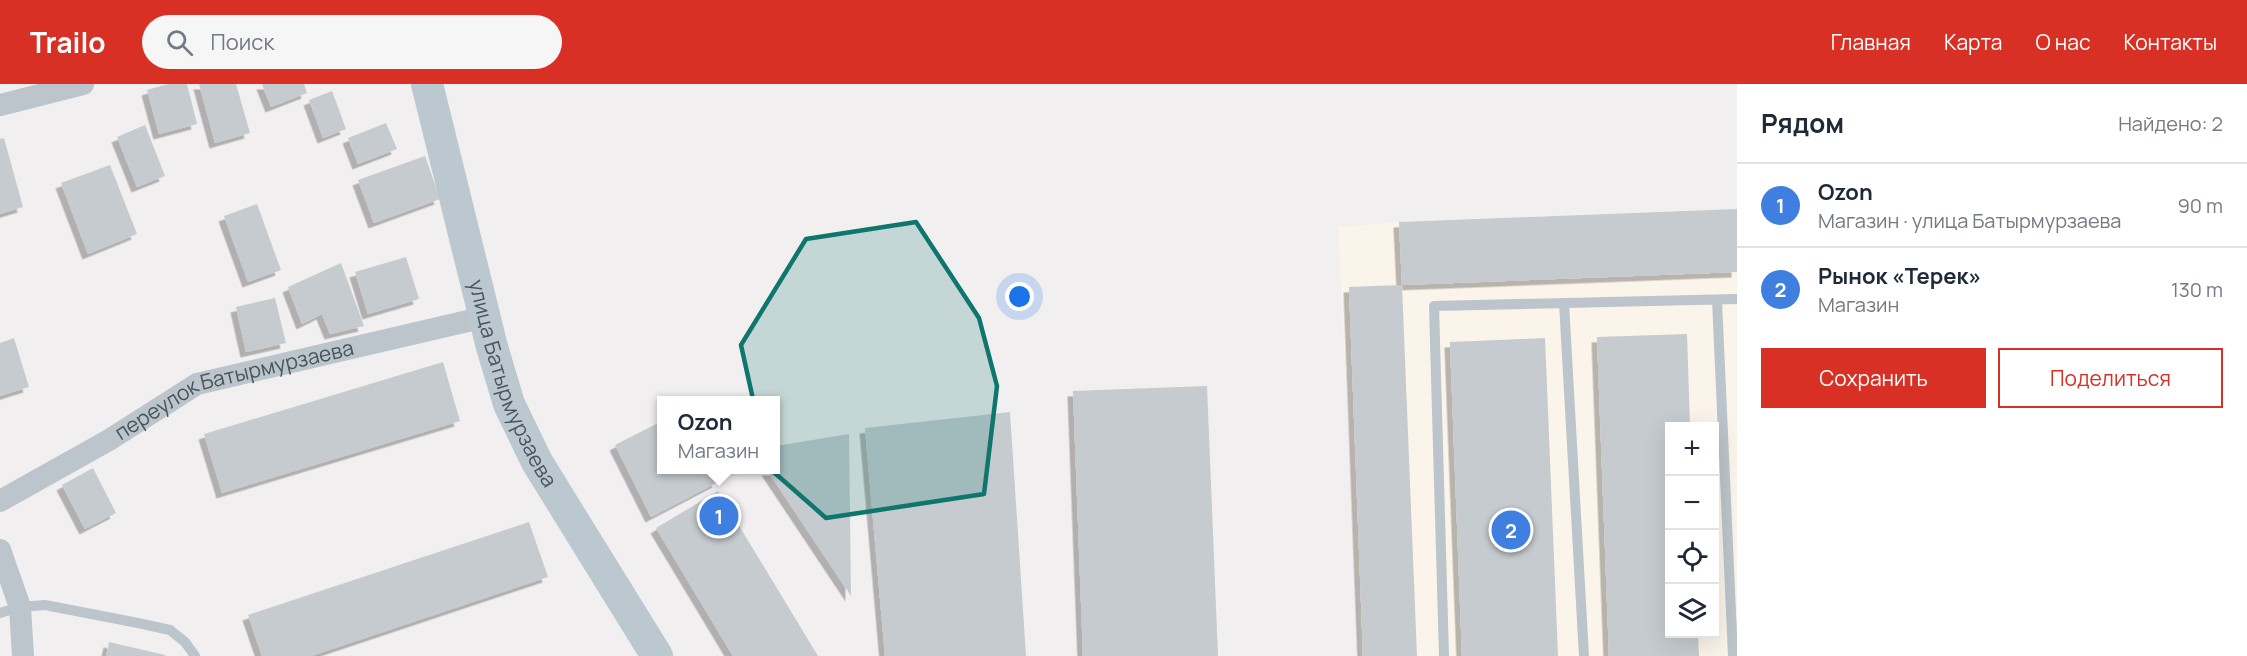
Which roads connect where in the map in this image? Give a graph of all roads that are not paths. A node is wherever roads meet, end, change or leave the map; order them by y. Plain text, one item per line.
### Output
1 (83, 84) edge
2 (427, 84) edge
3 (0, 105) edge
4 (1737, 299) edge
5 (1717, 300) junction
6 (1564, 303) junction
7 (485, 318) junction
8 (0, 501) edge
9 (0, 550) edge
10 (10, 610) edge
11 (23, 656) edge
12 (195, 656) edge
13 (657, 656) edge
14 (1444, 656) edge
15 (1584, 656) edge
16 (1732, 656) edge

1 - 3 street
2 - 7 street, улица Батырмурзаева
4 - 5 lane
5 - 6 lane
5 - 16 lane
6 - 14 lane
6 - 15 lane
7 - 8 street, переулок Батырмурзаева
7 - 13 street, улица Батырмурзаева
9 - 10 street
10 - 11 street
10 - 12 lane

